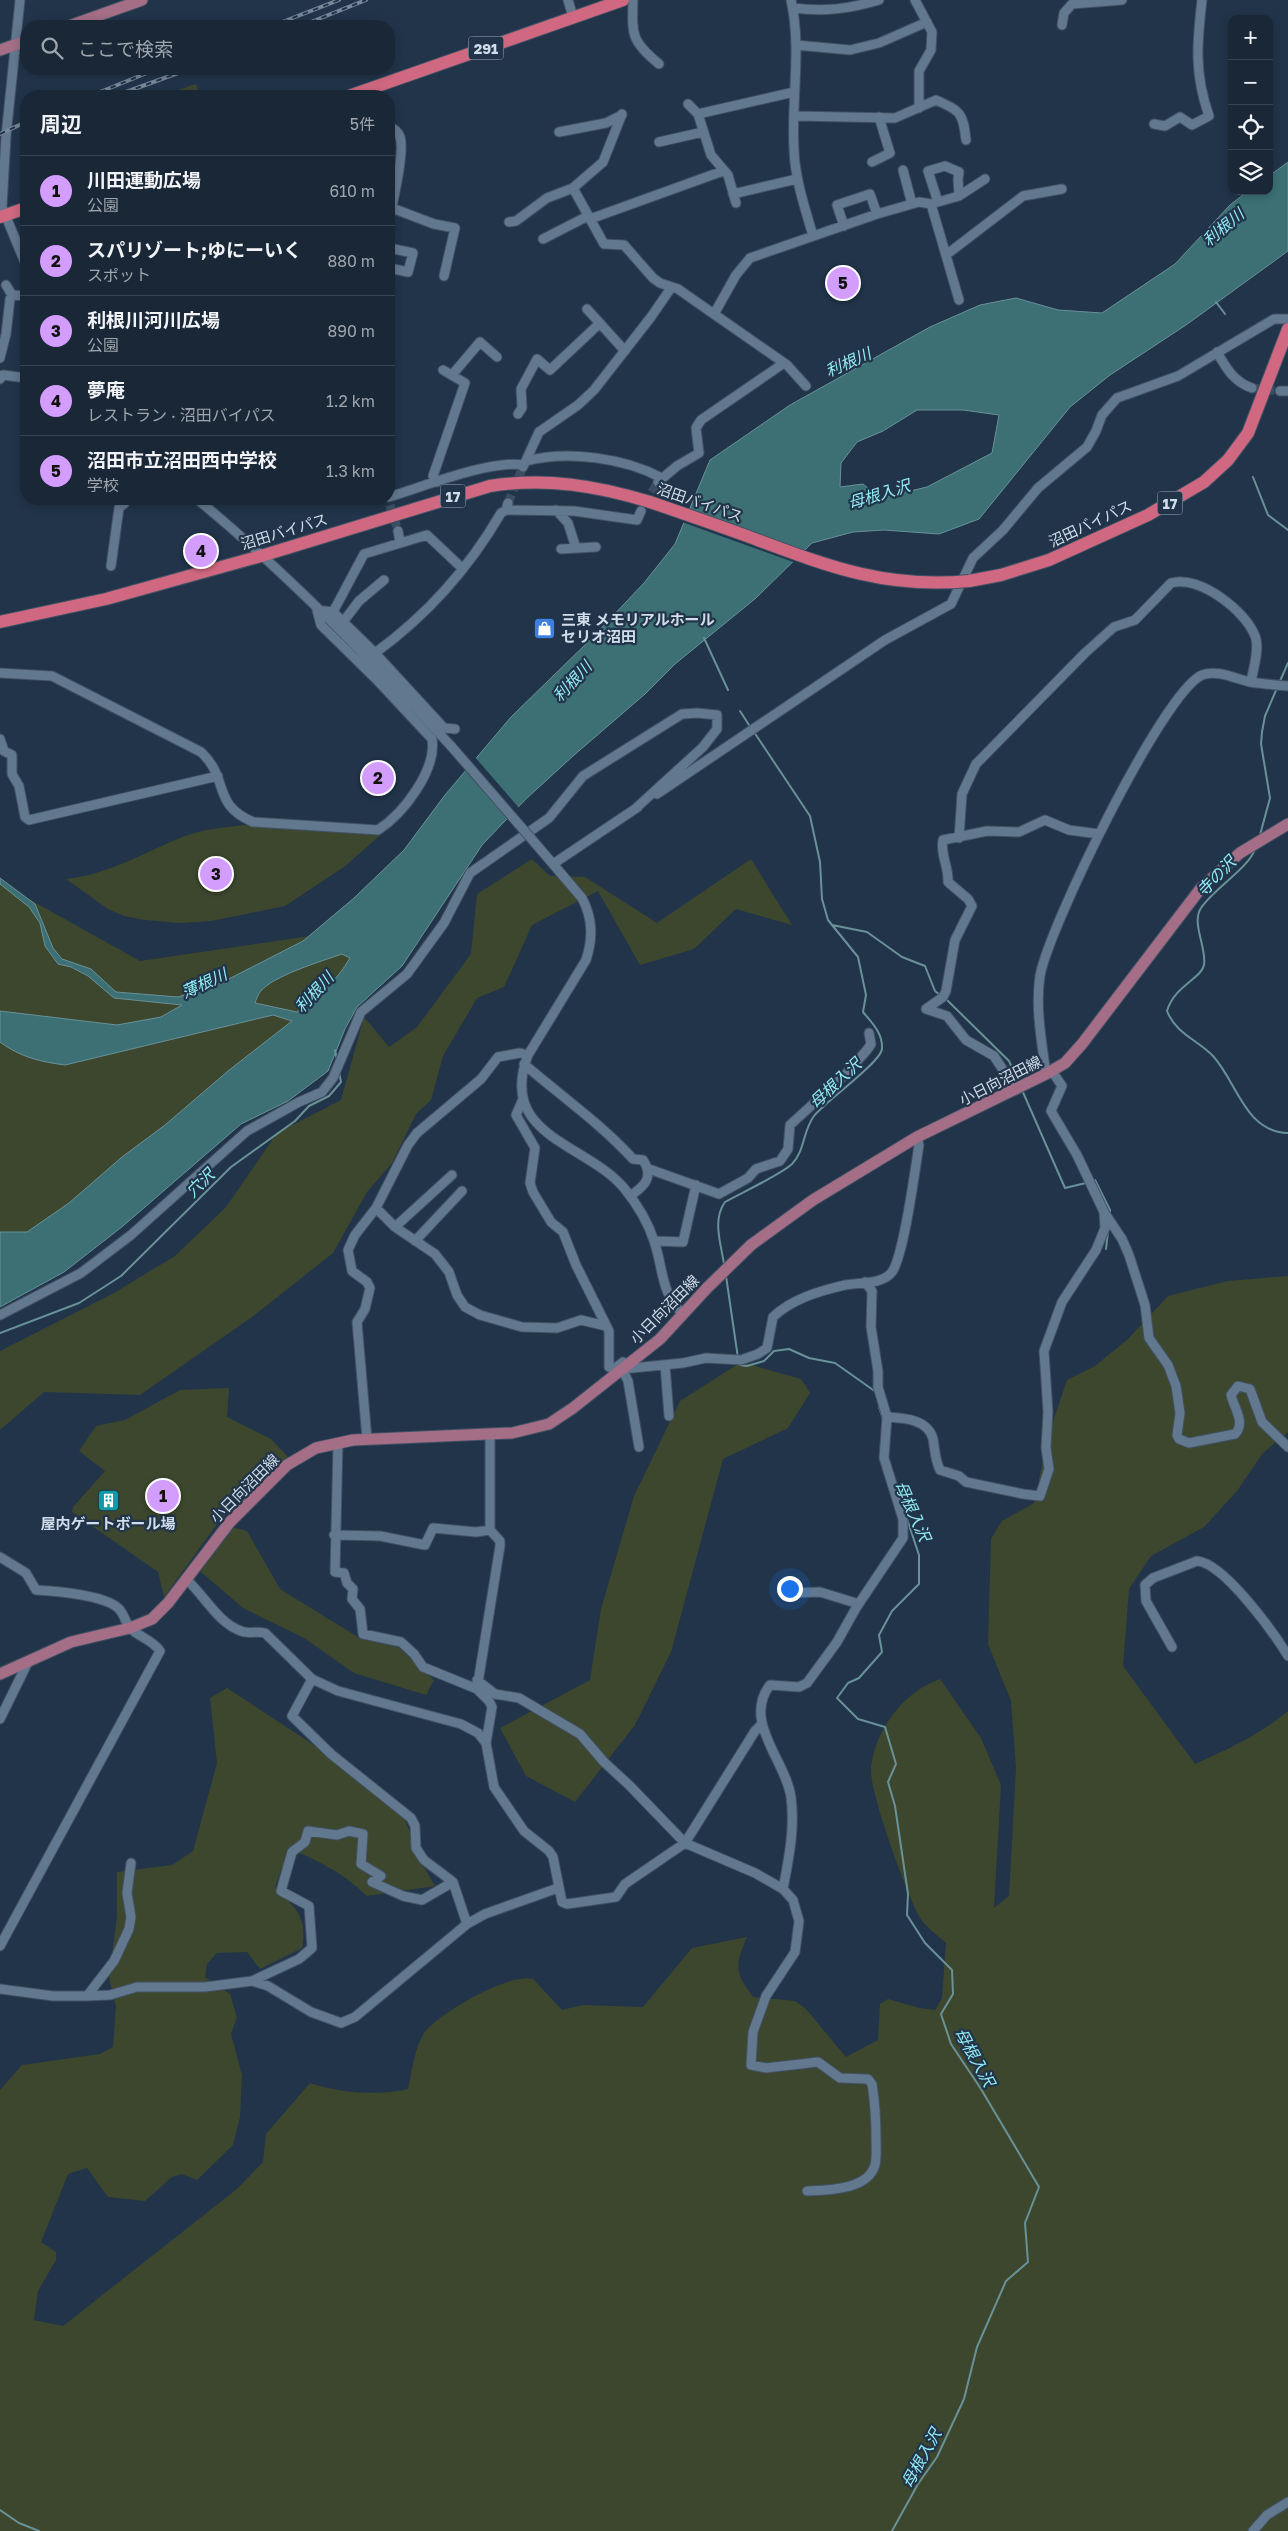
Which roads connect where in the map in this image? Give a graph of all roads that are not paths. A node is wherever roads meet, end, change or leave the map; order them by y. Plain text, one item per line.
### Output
1 (20, 0) edge
2 (142, 0) edge
3 (568, 0) edge
4 (623, 0) edge
5 (634, 0) edge
6 (879, 0) edge
7 (915, 0) edge
8 (1122, 0) edge
9 (1202, 0) edge
10 (792, 4) edge
11 (573, 17) junction
12 (20, 20) edge
13 (86, 20) edge
14 (928, 22) junction
15 (1062, 25) dead end
16 (20, 43) edge
17 (796, 44) junction
18 (0, 50) edge
19 (20, 50) edge
20 (659, 64) dead end
21 (366, 90) edge
22 (794, 92) junction
23 (688, 104) dead end
24 (919, 108) junction
25 (698, 114) junction
26 (795, 116) junction
27 (879, 117) junction
28 (1154, 124) dead end
29 (395, 130) edge
30 (559, 132) dead end
31 (703, 132) junction
32 (966, 140) dead end
33 (660, 142) dead end
34 (872, 162) dead end
35 (902, 170) dead end
36 (722, 171) junction
37 (2, 173) edge
38 (797, 179) junction
39 (984, 179) dead end
40 (395, 181) edge
41 (573, 188) junction
42 (1062, 189) dead end
43 (959, 196) junction
44 (934, 203) junction
45 (912, 204) junction
46 (20, 210) edge
47 (877, 214) junction
48 (2, 216) edge
49 (395, 216) edge
50 (589, 217) junction
51 (509, 222) dead end
52 (844, 226) junction
53 (813, 236) junction
54 (543, 239) dead end
55 (395, 249) edge
56 (20, 253) edge
57 (946, 255) junction
58 (395, 269) edge
59 (444, 276) dead end
60 (6, 285) dead end
61 (671, 288) junction
62 (12, 295) junction
63 (20, 296) edge
64 (959, 300) dead end
65 (586, 309) dead end
66 (714, 314) junction
67 (1288, 319) edge
68 (600, 323) junction
69 (1288, 329) edge
70 (625, 350) junction
71 (1217, 352) junction
72 (497, 357) dead end
73 (0, 358) edge
74 (784, 363) junction
75 (444, 370) dead end
76 (452, 376) junction
77 (20, 377) edge
78 (0, 378) edge
79 (806, 386) dead end
80 (1252, 388) tunnel mouth
81 (518, 414) dead end
82 (524, 464) junction
83 (437, 482) junction
84 (395, 497) edge
85 (123, 505) edge
86 (204, 505) edge
87 (646, 507) junction
88 (556, 510) junction
89 (398, 531) tunnel mouth
90 (400, 542) junction
91 (596, 547) dead end
92 (576, 548) junction
93 (560, 549) dead end
94 (261, 556) junction
95 (111, 566) dead end
96 (463, 570) junction
97 (384, 580) dead end
98 (317, 610) junction
99 (333, 612) junction
100 (0, 622) edge
101 (343, 622) junction
102 (374, 653) junction
103 (0, 673) edge
104 (1251, 682) junction
105 (1288, 686) edge
106 (455, 729) dead end
107 (0, 739) edge
108 (218, 776) junction
109 (635, 809) junction
110 (1288, 824) edge
111 (1099, 834) junction
112 (959, 838) junction
113 (553, 864) junction
114 (869, 1033) dead end
115 (528, 1055) junction
116 (524, 1064) junction
117 (1049, 1073) junction
118 (1016, 1090) junction
119 (523, 1098) junction
120 (917, 1137) junction
121 (649, 1169) junction
122 (452, 1175) dead end
123 (696, 1185) junction
124 (462, 1191) dead end
125 (630, 1196) junction
126 (376, 1208) junction
127 (1104, 1212) junction
128 (395, 1227) junction
129 (415, 1241) junction
130 (654, 1241) junction
131 (865, 1282) junction
132 (683, 1314) junction
133 (0, 1315) edge
134 (606, 1326) junction
135 (665, 1365) junction
136 (626, 1366) junction
137 (669, 1416) dead end
138 (887, 1417) junction
139 (490, 1435) junction
140 (367, 1439) junction
141 (338, 1442) junction
142 (639, 1447) dead end
143 (1288, 1447) edge
144 (490, 1530) junction
145 (334, 1535) junction
146 (0, 1557) edge
147 (186, 1579) junction
148 (792, 1593) dead end
149 (859, 1604) junction
150 (130, 1628) junction
151 (1172, 1647) dead end
152 (1288, 1656) edge
153 (28, 1662) junction
154 (0, 1674) edge
155 (312, 1679) junction
156 (477, 1680) junction
157 (477, 1690) junction
158 (0, 1719) edge
159 (762, 1724) junction
160 (486, 1743) junction
161 (685, 1843) junction
162 (131, 1863) dead end
163 (452, 1882) junction
164 (558, 1888) junction
165 (783, 1889) junction
166 (467, 1924) junction
167 (0, 1946) edge
168 (252, 1981) junction
169 (0, 1988) edge
170 (87, 1996) junction
171 (807, 2191) dead end
172 (1288, 2502) edge
173 (1253, 2531) edge

1 - 12 street
2 - 13 main road
3 - 11 street
4 - 11 highway, 291
5 - 20 street
6 - 10 street
7 - 14 street
8 - 15 street
9 - 28 street
10 - 17 street
11 - 21 highway, 291
14 - 17 street
14 - 24 street
16 - 18 main road
17 - 22 street
19 - 37 street
22 - 25 street
22 - 26 street
23 - 25 street
24 - 27 street
24 - 32 street
25 - 31 street
26 - 27 street
26 - 38 street
27 - 34 street
29 - 40 street
30 - 41 street
31 - 33 street
31 - 36 street
35 - 45 street
36 - 38 street
36 - 50 street
37 - 48 street
38 - 53 street
39 - 43 street
41 - 50 street
41 - 51 street
42 - 57 street
43 - 44 street
43 - 44 street
44 - 45 street
44 - 57 street
45 - 47 street
46 - 48 highway
47 - 52 street
47 - 52 street
48 - 56 street
49 - 59 street
50 - 54 street
50 - 61 street
52 - 53 street
53 - 66 street
55 - 58 street
57 - 64 street
60 - 62 street
61 - 66 street
61 - 70 street
62 - 63 street
62 - 73 street
65 - 68 street
66 - 74 street
67 - 71 street
68 - 70 street
68 - 81 street
69 - 87 highway, 沼田バイパス / 17, bridge
70 - 82 street
71 - 80 street
71 - 109 street
72 - 76 street
74 - 79 street
74 - 82 street
75 - 76 street
76 - 83 street
77 - 78 street
82 - 83 street
83 - 84 street
85 - 95 street
86 - 94 street
87 - 88 street
87 - 94 highway, 沼田バイパス / 17
88 - 92 street
88 - 96 street
89 - 90 street
90 - 96 street
90 - 99 street
91 - 92 street
92 - 93 street
94 - 98 street
94 - 100 highway, 沼田バイパス / 17
96 - 102 street
97 - 101 street
98 - 99 street
98 - 108 street
98 - 113 street, bridge
99 - 101 street
101 - 102 street
102 - 106 street
103 - 108 street
104 - 105 street
104 - 111 street
104 - 112 street
107 - 108 street
109 - 113 street
109 - 133 street
110 - 117 main road, 小日向沼田線
111 - 112 street
111 - 117 street
112 - 118 street
113 - 115 street
114 - 123 street
115 - 116 street
115 - 126 street
116 - 119 street
116 - 121 street
117 - 118 main road, 小日向沼田線
117 - 127 street
118 - 120 main road, 小日向沼田線
119 - 125 street
119 - 134 street
120 - 131 street
120 - 132 main road, 小日向沼田線
121 - 123 street
121 - 125 street
122 - 128 street
123 - 130 street
124 - 129 street
125 - 130 street
126 - 128 street
126 - 140 street
127 - 138 street
127 - 143 street
128 - 129 street
129 - 134 street
130 - 132 street
131 - 135 street
131 - 138 street
132 - 136 main road, 小日向沼田線
134 - 136 street
135 - 136 street
135 - 137 street
136 - 139 main road, 小日向沼田線
136 - 142 street
138 - 149 street
139 - 140 main road, 小日向沼田線
139 - 144 street
140 - 141 main road, 小日向沼田線
141 - 145 street
141 - 147 main road, 小日向沼田線
144 - 145 street
144 - 156 street
145 - 157 street
146 - 150 street
147 - 150 main road, 小日向沼田線
147 - 155 street
148 - 149 street
149 - 159 street
150 - 153 main road, 小日向沼田線
150 - 167 street
151 - 152 street
153 - 154 main road, 小日向沼田線
153 - 158 street
155 - 160 street
155 - 163 street
156 - 157 street
156 - 161 street
157 - 160 street
159 - 161 street
159 - 165 street
160 - 164 street
161 - 164 street
161 - 165 street
162 - 170 street
163 - 166 street
163 - 168 street
164 - 166 street
165 - 171 street
166 - 168 street
168 - 170 street
169 - 170 street
172 - 173 street

